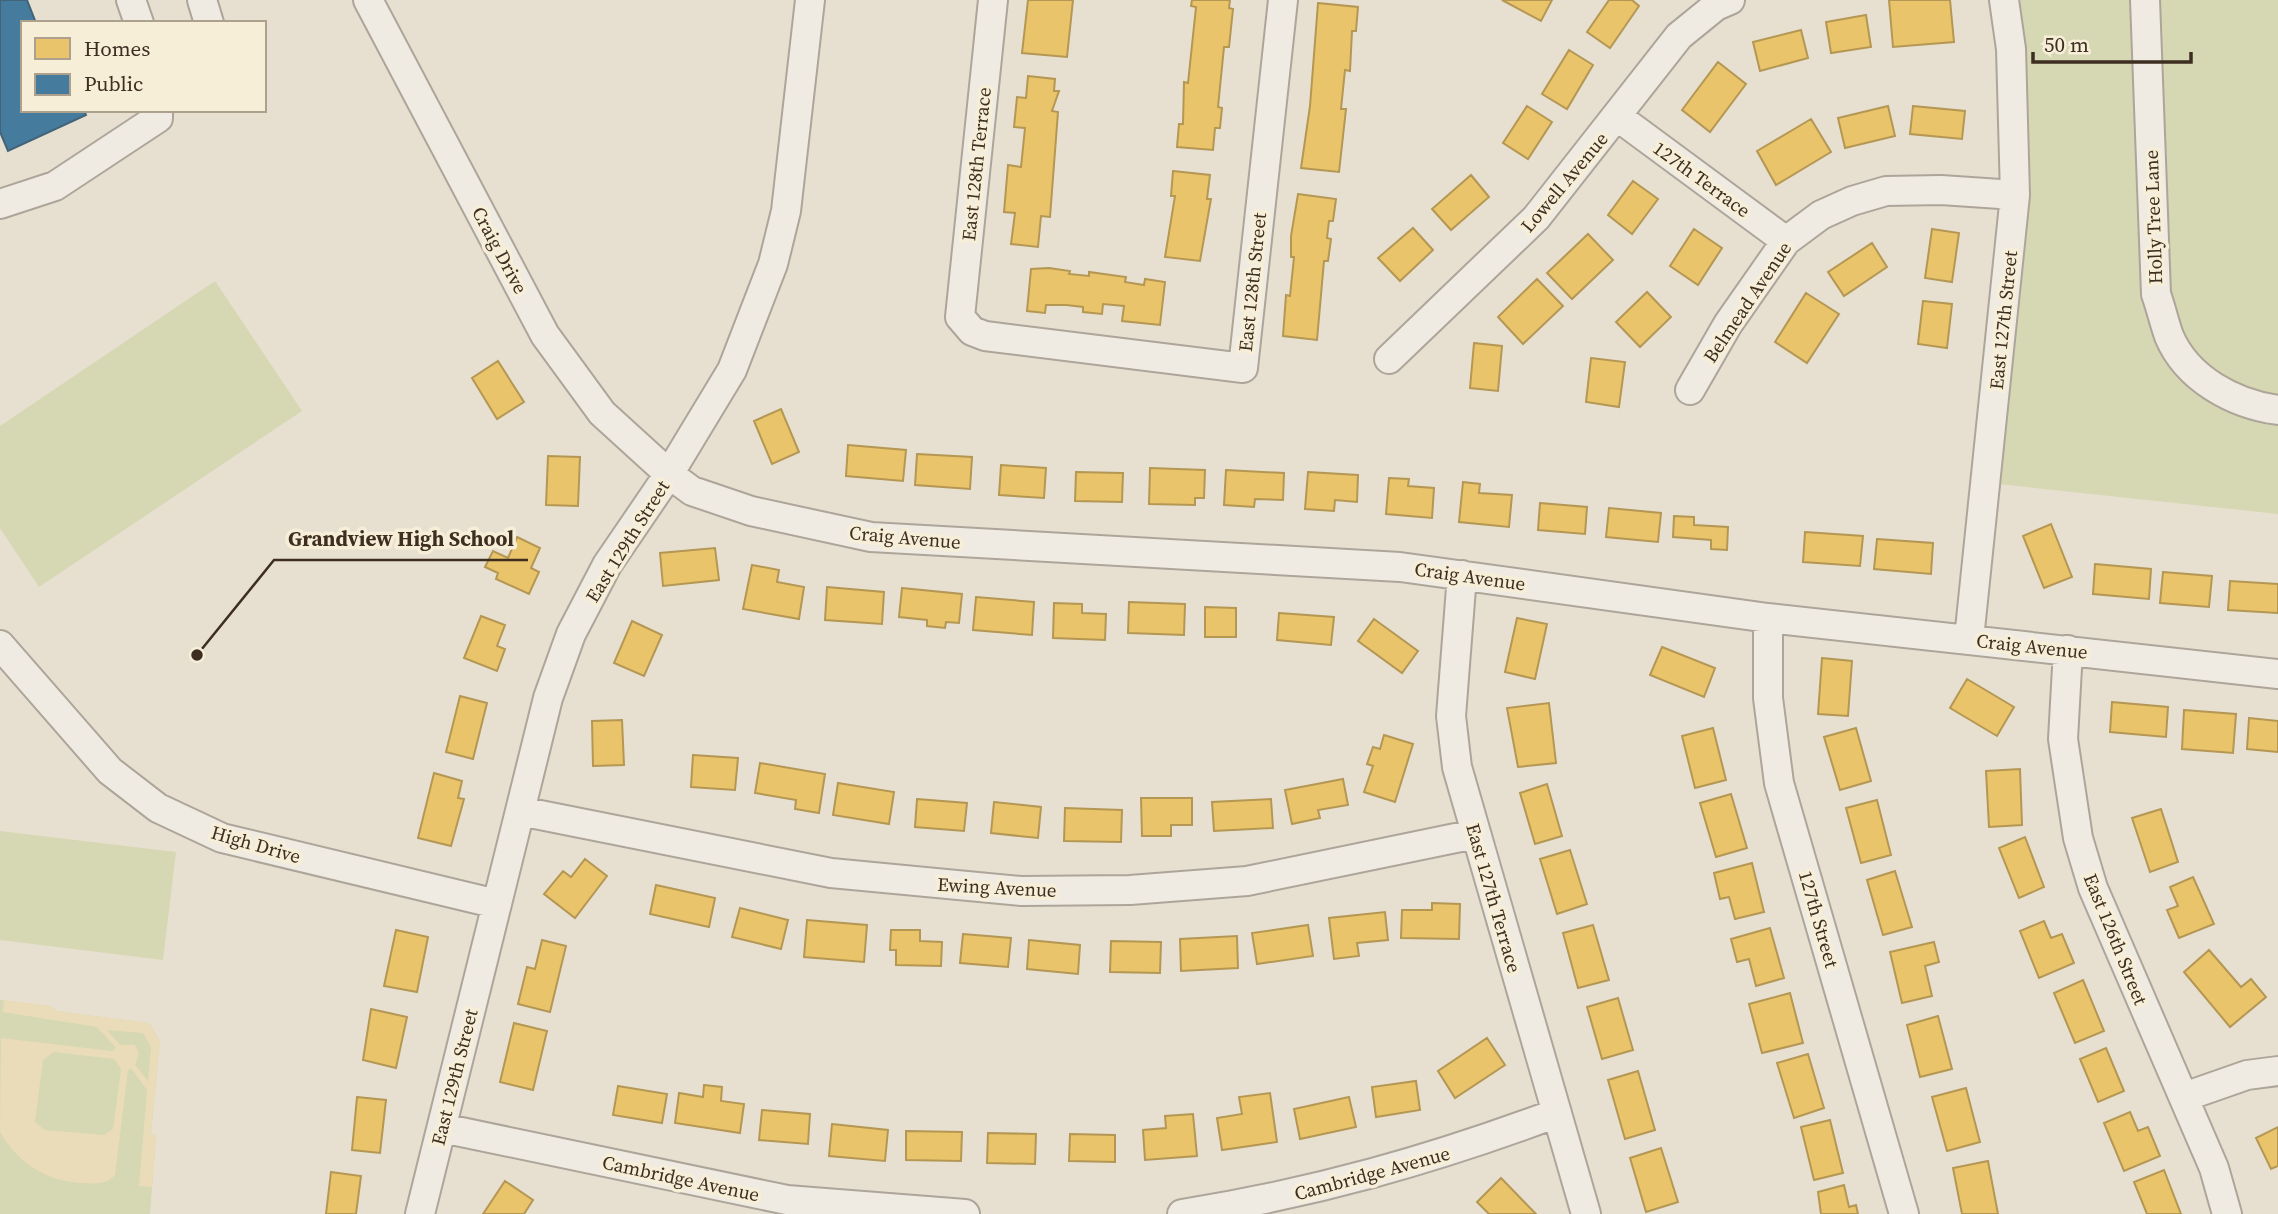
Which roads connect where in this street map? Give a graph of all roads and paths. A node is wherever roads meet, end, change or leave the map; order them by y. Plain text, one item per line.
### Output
1 (131, 0) edge
2 (202, 0) edge
3 (368, 0) edge
4 (810, 0) edge
5 (993, 0) edge
6 (1283, 0) edge
7 (1730, 0) edge
8 (2004, 0) edge
9 (2145, 0) edge
10 (138, 21) edge
11 (208, 21) edge
12 (162, 113) edge
13 (1618, 117) junction
14 (2015, 195) junction
15 (0, 204) edge
16 (1786, 241) junction
17 (968, 326) joint
18 (1389, 359) dead end
19 (1690, 390) dead end
20 (2278, 410) edge
21 (668, 474) junction
22 (1462, 575) junction
23 (1768, 618) junction
24 (1969, 639) junction
25 (0, 645) edge
26 (2068, 650) junction
27 (2278, 674) edge
28 (520, 811) junction
29 (1475, 834) junction
30 (497, 904) junction
31 (2278, 1071) edge
32 (2184, 1097) junction
33 (1557, 1114) junction
34 (442, 1128) junction
35 (420, 1214) edge
36 (965, 1214) edge
37 (1182, 1214) edge
38 (1586, 1214) edge
39 (1904, 1214) edge
40 (2227, 1214) edge

1 - 10 street
2 - 11 street
3 - 21 street, Craig Drive
4 - 21 street, East 129th Street
5 - 17 street, East 128th Terrace
6 - 17 street, East 128th Street
7 - 13 street, Lowell Avenue
8 - 14 street, East 127th Street
9 - 20 street, Holly Tree Lane
12 - 15 street
13 - 16 street, 127th Terrace
13 - 18 street, Lowell Avenue
14 - 16 street, Belmead Avenue
14 - 24 street, East 127th Street
16 - 19 street, Belmead Avenue
21 - 22 street, Craig Avenue
21 - 28 street, East 129th Street
22 - 23 street, Craig Avenue
22 - 29 street, East 127th Terrace
23 - 24 street, Craig Avenue
23 - 39 street, 127th Street
24 - 26 street, Craig Avenue
25 - 30 street, High Drive
26 - 27 street, Craig Avenue
26 - 32 street, East 126th Street
28 - 29 street, Ewing Avenue
28 - 30 street, East 129th Street
29 - 33 street, East 127th Terrace
30 - 34 street, East 129th Street
31 - 32 street
32 - 40 street, East 126th Street
33 - 37 street, Cambridge Avenue
33 - 38 street, East 127th Terrace
34 - 35 street, East 129th Street
34 - 36 street, Cambridge Avenue

